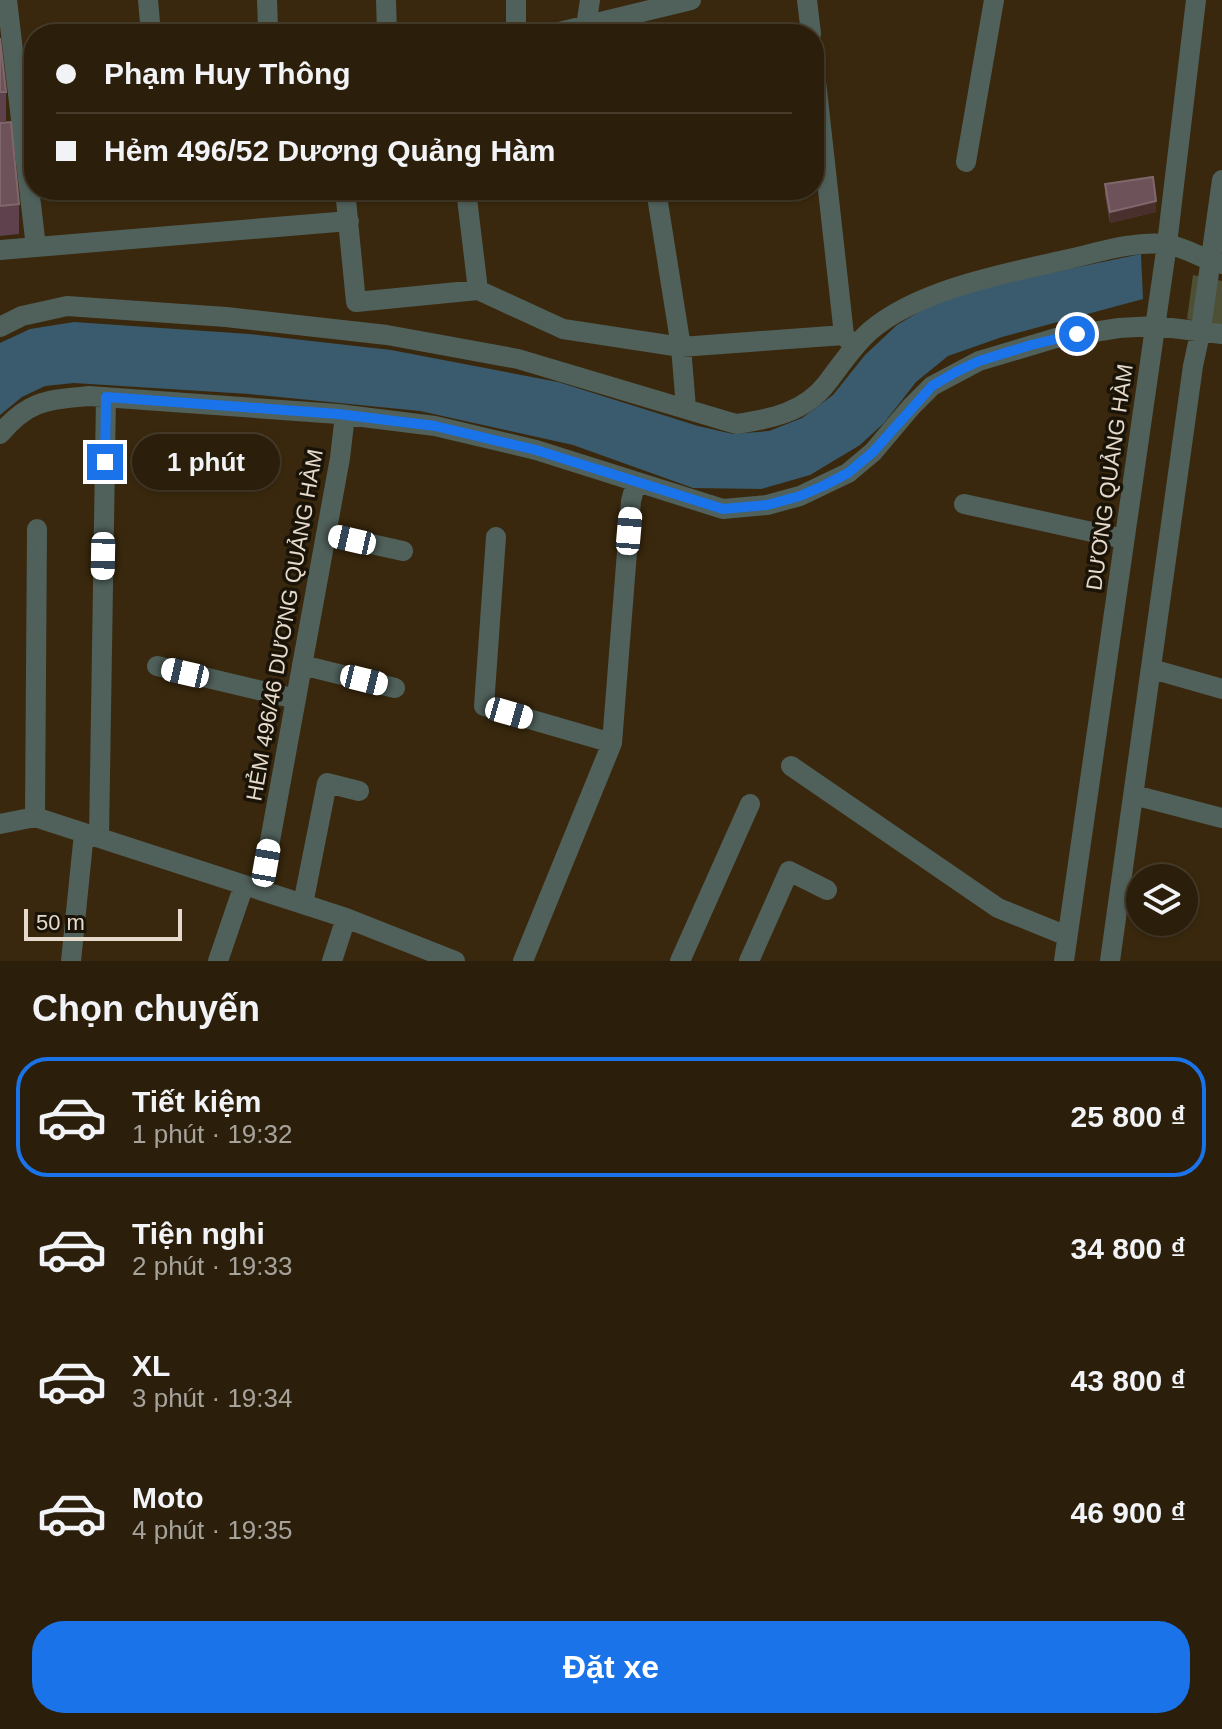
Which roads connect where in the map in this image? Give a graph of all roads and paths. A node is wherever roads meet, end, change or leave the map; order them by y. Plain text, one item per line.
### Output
1 (7, 0) edge
2 (148, 0) edge
3 (267, 0) edge
4 (386, 0) edge
5 (516, 0) edge
6 (590, 0) edge
7 (691, 0) edge
8 (807, 0) edge
9 (994, 0) edge
10 (1196, 0) edge
11 (150, 24) edge
12 (268, 24) edge
13 (387, 24) edge
14 (516, 24) edge
15 (586, 24) edge
16 (632, 24) edge
17 (810, 24) edge
18 (6, 51) edge
19 (24, 125) edge
20 (24, 141) edge
21 (824, 142) edge
22 (0, 144) edge
23 (966, 162) dead end
24 (1222, 180) edge
25 (32, 200) edge
26 (346, 200) edge
27 (467, 200) edge
28 (658, 200) edge
29 (349, 221) junction
30 (1167, 244) junction
31 (36, 247) junction
32 (0, 250) edge
33 (1216, 263) edge
34 (478, 290) junction
35 (1155, 326) junction
36 (0, 327) edge
37 (1201, 329) junction
38 (1222, 334) edge
39 (849, 341) junction
40 (681, 347) junction
41 (106, 397) junction
42 (686, 408) junction
43 (345, 415) junction
44 (0, 434) edge
45 (636, 482) junction
46 (964, 504) dead end
47 (37, 529) dead end
48 (326, 534) junction
49 (496, 537) dead end
50 (1124, 539) junction
51 (403, 551) dead end
52 (302, 665) junction
53 (157, 666) dead end
54 (1152, 669) junction
55 (395, 688) dead end
56 (1222, 689) edge
57 (296, 699) junction
58 (612, 743) junction
59 (791, 766) dead end
60 (359, 791) dead end
61 (1134, 795) junction
62 (750, 804) dead end
63 (35, 817) junction
64 (1222, 818) edge
65 (0, 824) edge
66 (92, 835) junction
67 (253, 887) junction
68 (827, 890) dead end
69 (303, 904) junction
70 (346, 918) junction
71 (1067, 936) junction
72 (410, 952) edge
73 (71, 961) edge
74 (218, 961) edge
75 (332, 961) edge
76 (455, 961) edge
77 (523, 961) edge
78 (680, 961) edge
79 (749, 961) edge
80 (1064, 961) edge
81 (1110, 961) edge

1 - 18 street
2 - 11 street
3 - 12 street
4 - 13 street
5 - 14 street
6 - 15 street
7 - 16 street
8 - 17 street
9 - 23 street
10 - 30 street, DƯƠNG QUẢNG HÀM
18 - 19 street
20 - 22 street
21 - 39 street
24 - 33 street
25 - 31 street
26 - 29 street
27 - 34 street
28 - 40 street
29 - 31 street
29 - 34 street
30 - 33 street
30 - 35 street, DƯƠNG QUẢNG HÀM
30 - 39 street
31 - 32 street
33 - 37 street
34 - 40 street
35 - 37 street
35 - 45 street
35 - 50 street, DƯƠNG QUẢNG HÀM
36 - 42 street
37 - 38 street
37 - 54 street
39 - 40 street
39 - 42 street
40 - 42 street
41 - 43 street
41 - 44 street
41 - 66 street
43 - 45 street
43 - 48 street, HẺM 496/46 DƯƠNG QUẢNG HÀM
45 - 58 street
46 - 50 street
47 - 63 street
48 - 51 street
48 - 52 street, HẺM 496/46 DƯƠNG QUẢNG HÀM
49 - 58 street
50 - 71 street, DƯƠNG QUẢNG HÀM
52 - 55 street
52 - 57 street, HẺM 496/46 DƯƠNG QUẢNG HÀM
53 - 57 street
54 - 56 street
54 - 61 street
57 - 67 street, HẺM 496/46 DƯƠNG QUẢNG HÀM
58 - 77 street
59 - 71 street
60 - 69 street
61 - 64 street
61 - 81 street
62 - 78 street
63 - 65 street
63 - 66 street
66 - 67 street
66 - 73 street
67 - 69 street
67 - 74 street, HẺM 496/46 DƯƠNG QUẢNG HÀM
68 - 79 street
69 - 70 street
70 - 72 street
70 - 75 street
71 - 80 street, DƯƠNG QUẢNG HÀM
72 - 76 street

